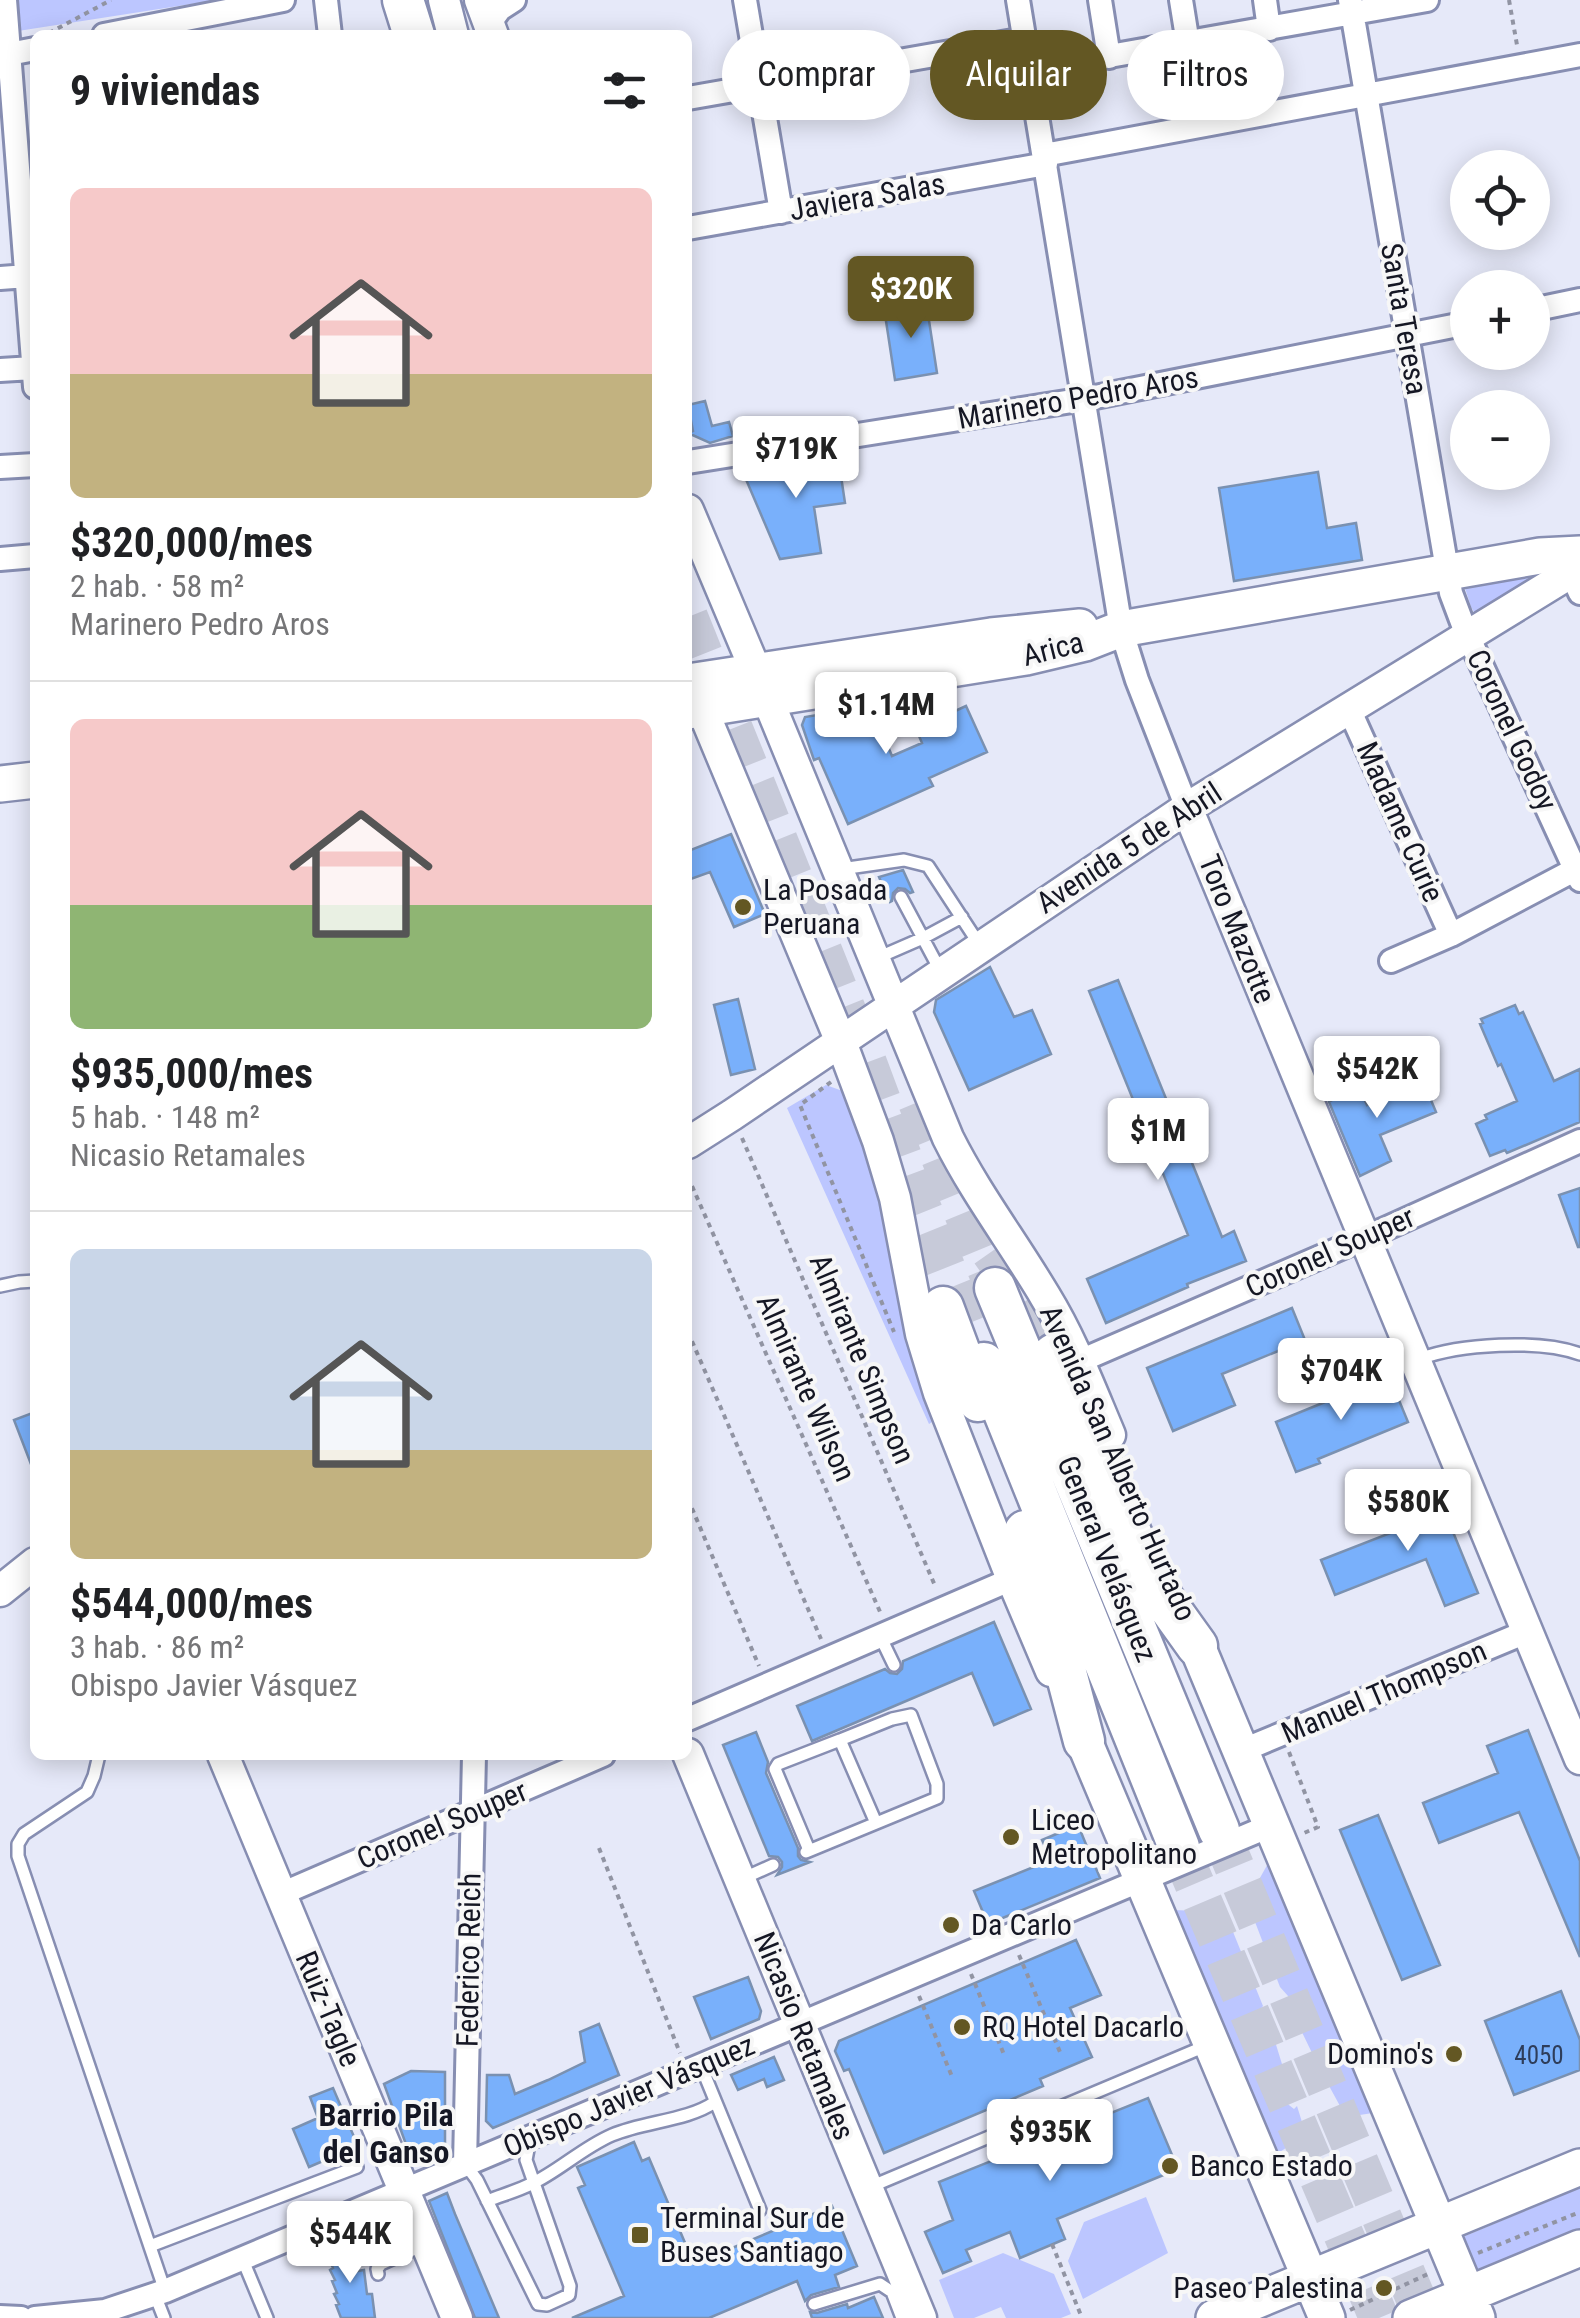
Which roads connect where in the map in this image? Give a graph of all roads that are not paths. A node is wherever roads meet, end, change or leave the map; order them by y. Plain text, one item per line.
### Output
1 (6, 0) edge
2 (283, 0) edge
3 (326, 0) edge
4 (404, 0) edge
5 (444, 0) edge
6 (514, 0) edge
7 (745, 0) edge
8 (1018, 0) edge
9 (1100, 0) edge
10 (1182, 0) edge
11 (1265, 0) edge
12 (1428, 0) edge
13 (1352, 7) edge
14 (488, 20) edge
15 (204, 25) edge
16 (1270, 28) junction
17 (157, 30) edge
18 (329, 30) edge
19 (413, 30) edge
20 (452, 30) edge
21 (750, 30) edge
22 (1023, 30) edge
23 (1186, 30) edge
24 (1260, 30) edge
25 (30, 49) edge
26 (10, 54) junction
27 (1127, 54) edge
28 (1580, 55) edge
29 (1109, 57) joint
30 (6, 86) edge
31 (722, 92) edge
32 (1366, 95) junction
33 (692, 97) edge
34 (766, 120) edge
35 (1038, 120) edge
36 (1200, 120) edge
37 (1201, 125) junction
38 (1045, 160) junction
39 (10, 184) edge
40 (781, 212) junction
41 (692, 227) edge
42 (27, 276) junction
43 (0, 278) edge
44 (30, 292) edge
45 (1580, 300) edge
46 (1550, 306) edge
47 (1450, 326) edge
48 (1407, 335) junction
49 (0, 370) edge
50 (30, 376) edge
51 (1085, 400) junction
52 (692, 461) edge
53 (30, 465) edge
54 (0, 467) edge
55 (692, 520) edge
56 (1580, 536) edge
57 (30, 556) edge
58 (0, 559) edge
59 (1570, 568) edge
60 (1447, 572) junction
61 (1121, 629) junction
62 (1468, 636) junction
63 (762, 686) junction
64 (692, 692) edge
65 (692, 694) edge
66 (1349, 709) junction
67 (30, 781) edge
68 (0, 784) edge
69 (1187, 808) junction
70 (836, 869) junction
71 (1578, 872) edge
72 (901, 897) dead end
73 (962, 918) junction
74 (1450, 936) junction
75 (923, 938) junction
76 (980, 946) junction
77 (873, 959) junction
78 (1390, 960) dead end
79 (941, 972) junction
80 (892, 1005) junction
81 (841, 1042) junction
82 (692, 1140) edge
83 (1580, 1140) edge
84 (1365, 1238) junction
85 (30, 1281) edge
86 (0, 1286) edge
87 (995, 1288) tunnel mouth
88 (943, 1307) tunnel mouth
89 (1580, 1354) edge
90 (1067, 1358) junction
91 (1415, 1361) junction
92 (984, 1363) tunnel mouth
93 (30, 1567) edge
94 (1012, 1579) junction
95 (0, 1591) edge
96 (881, 1626) junction
97 (1526, 1632) junction
98 (1197, 1646) joint
99 (894, 1665) dead end
100 (906, 1701) dead end
101 (911, 1715) junction
102 (692, 1716) edge
103 (840, 1740) junction
104 (1084, 1741) junction
105 (1241, 1751) junction
106 (97, 1760) edge
107 (225, 1760) edge
108 (474, 1760) edge
109 (592, 1760) edge
110 (690, 1760) edge
111 (1580, 1760) edge
112 (472, 1812) junction
113 (876, 1823) junction
114 (1218, 1830) tunnel mouth
115 (1276, 1834) junction
116 (1179, 1847) tunnel mouth
117 (772, 1864) dead end
118 (740, 1880) junction
119 (1142, 1880) junction
120 (276, 1897) junction
121 (800, 2024) junction
122 (1212, 2044) junction
123 (701, 2066) junction
124 (716, 2102) junction
125 (531, 2137) junction
126 (465, 2164) junction
127 (357, 2167) dead end
128 (1580, 2167) edge
129 (534, 2183) junction
130 (868, 2188) junction
131 (404, 2190) junction
132 (488, 2201) junction
133 (760, 2210) dead end
134 (1439, 2225) junction
135 (426, 2244) junction
136 (150, 2246) junction
137 (1580, 2248) edge
138 (242, 2258) junction
139 (378, 2274) dead end
140 (1309, 2278) junction
141 (160, 2293) junction
142 (814, 2304) dead end
143 (1472, 2306) edge
144 (0, 2317) edge
145 (74, 2317) edge
146 (22, 2318) edge
147 (35, 2318) edge
148 (164, 2318) edge
149 (266, 2318) edge
150 (457, 2318) edge
151 (902, 2318) edge
152 (921, 2318) edge
153 (1214, 2318) edge
154 (1327, 2318) edge
155 (1411, 2318) edge

1 - 26 street
2 - 15 street
3 - 18 street
4 - 19 highway
5 - 20 street
6 - 14 street
7 - 21 street
8 - 22 street, Toro Mazotte
9 - 29 street
10 - 23 street
11 - 16 street
12 - 13 street
13 - 16 street
13 - 32 street, Santa Teresa
15 - 17 street
16 - 24 street
25 - 26 street
26 - 30 street
27 - 29 street
28 - 32 street, Javiera Salas
30 - 39 street
31 - 33 street
32 - 37 street, Javiera Salas
32 - 48 street, Santa Teresa
34 - 40 street
35 - 38 street, Toro Mazotte
36 - 37 street
37 - 38 street, Javiera Salas
38 - 40 street, Javiera Salas
38 - 51 street, Toro Mazotte
39 - 42 street
40 - 41 street, Javiera Salas
42 - 43 street
42 - 44 street
45 - 46 street
47 - 48 street, Marinero Pedro Aros
48 - 51 street, Marinero Pedro Aros
48 - 60 street, Santa Teresa
49 - 50 street
51 - 52 street, Marinero Pedro Aros
51 - 61 street, Toro Mazotte
53 - 54 street
55 - 63 street, Avenida San Alberto Hurtado
56 - 59 main road, Avenida 5 de Abril
57 - 58 street
59 - 60 main road, Arica
59 - 62 street, Avenida 5 de Abril
60 - 61 main road, Arica
60 - 62 street, Santa Teresa
61 - 63 main road, Arica
61 - 69 street, Toro Mazotte
62 - 66 street, Avenida 5 de Abril
62 - 71 street, Coronel Godoy
63 - 64 main road, Arica
63 - 70 street, Avenida San Alberto Hurtado
65 - 81 street
66 - 69 street, Avenida 5 de Abril
66 - 74 street, Madame Curie
67 - 68 main road
69 - 76 street, Avenida 5 de Abril
69 - 84 street, Toro Mazotte
70 - 73 lane
70 - 77 street, Avenida San Alberto Hurtado
71 - 74 street
72 - 75 lane
73 - 75 lane
73 - 76 lane
74 - 78 street
75 - 77 lane
75 - 79 lane
76 - 79 street, Avenida 5 de Abril
77 - 80 street, Avenida San Alberto Hurtado
79 - 80 street, Avenida 5 de Abril
80 - 81 street, Avenida 5 de Abril
80 - 90 street, Avenida San Alberto Hurtado
81 - 82 street, Avenida 5 de Abril
81 - 94 street
83 - 84 street, Coronel Souper
84 - 90 street, Coronel Souper
84 - 91 street, Toro Mazotte
85 - 86 lane
87 - 114 highway, General Velásquez
88 - 104 highway
89 - 91 lane
90 - 98 highway
91 - 97 street, Toro Mazotte
92 - 116 highway, General Velásquez
93 - 95 street
94 - 96 street
94 - 104 street
96 - 99 lane
96 - 102 street
97 - 105 street, Manuel Thompson
97 - 111 street, Toro Mazotte
98 - 105 main road, Avenida San Alberto Hurtado
100 - 101 lane
101 - 103 lane
101 - 113 lane
103 - 113 lane
103 - 113 lane
104 - 119 main road
105 - 115 main road, Avenida San Alberto Hurtado
106 - 136 lane
107 - 120 street, Ruiz-Tagle
108 - 112 street, Federico Reich
109 - 112 street, Coronel Souper
110 - 118 street, Nicasio Retamales
112 - 120 street, Coronel Souper
112 - 126 street, Federico Reich
115 - 119 street, Obispo Javier Vásquez
115 - 134 main road, Avenida San Alberto Hurtado
117 - 118 lane
118 - 121 street, Nicasio Retamales
119 - 121 street, Obispo Javier Vásquez
119 - 122 main road
120 - 131 street, Ruiz-Tagle
121 - 123 street, Obispo Javier Vásquez
121 - 130 street, Nicasio Retamales
122 - 130 lane
122 - 140 main road
123 - 124 lane
123 - 125 street, Obispo Javier Vásquez
124 - 129 lane
124 - 133 lane
125 - 126 street, Obispo Javier Vásquez
125 - 129 lane
126 - 131 street, Obispo Javier Vásquez
126 - 132 lane
127 - 136 lane
128 - 134 main road
129 - 132 lane
129 - 132 lane
130 - 152 street, Nicasio Retamales
131 - 135 street, Ruiz-Tagle
131 - 138 street, Obispo Javier Vásquez
134 - 140 main road
134 - 143 main road, Avenida San Alberto Hurtado
135 - 139 lane
135 - 150 street, Ruiz-Tagle
136 - 141 lane
137 - 143 main road
138 - 141 street, Obispo Javier Vásquez
138 - 149 lane
140 - 153 main road
140 - 154 main road
141 - 145 street, Obispo Javier Vásquez
141 - 148 lane
142 - 151 lane
143 - 155 main road
144 - 146 street
145 - 147 street, Obispo Javier Vásquez

